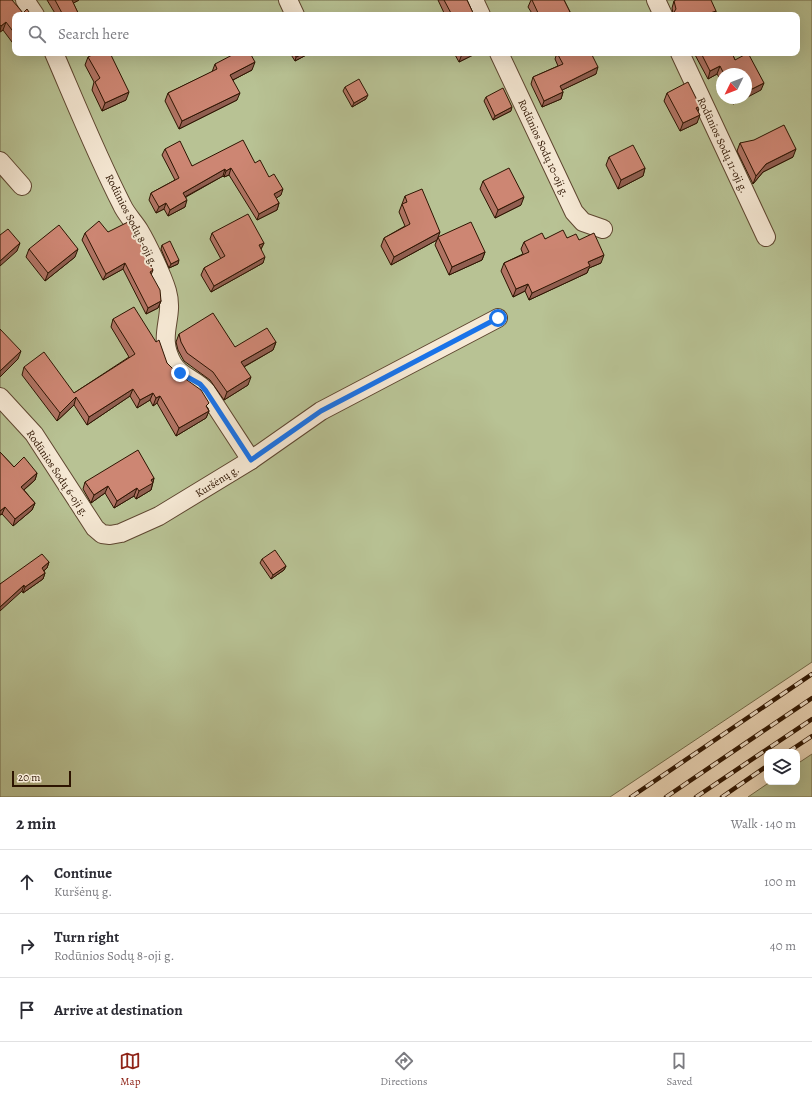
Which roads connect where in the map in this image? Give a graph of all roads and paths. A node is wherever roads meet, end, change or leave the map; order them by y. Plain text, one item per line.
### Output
1 (25, 0) edge
2 (288, 0) edge
3 (474, 0) edge
4 (656, 0) edge
5 (33, 12) edge
6 (294, 12) edge
7 (480, 12) edge
8 (662, 12) edge
9 (55, 56) edge
10 (500, 56) edge
11 (681, 56) edge
12 (0, 161) edge
13 (22, 186) dead end
14 (603, 229) dead end
15 (766, 238) dead end
16 (498, 318) dead end
17 (0, 397) edge
18 (251, 460) junction
19 (121, 533) joint

1 - 5 street
2 - 6 street
3 - 7 street
4 - 8 street
9 - 18 street, Rodūnios Sodų 8-oji g.
10 - 14 street, Rodūnios Sodų 10-oji g.
11 - 15 street, Rodūnios Sodų 11-oji g.
12 - 13 street
16 - 18 street, Kuršėnų g.
17 - 19 street, Rodūnios Sodų 6-oji g.
18 - 19 street, Kuršėnų g.

